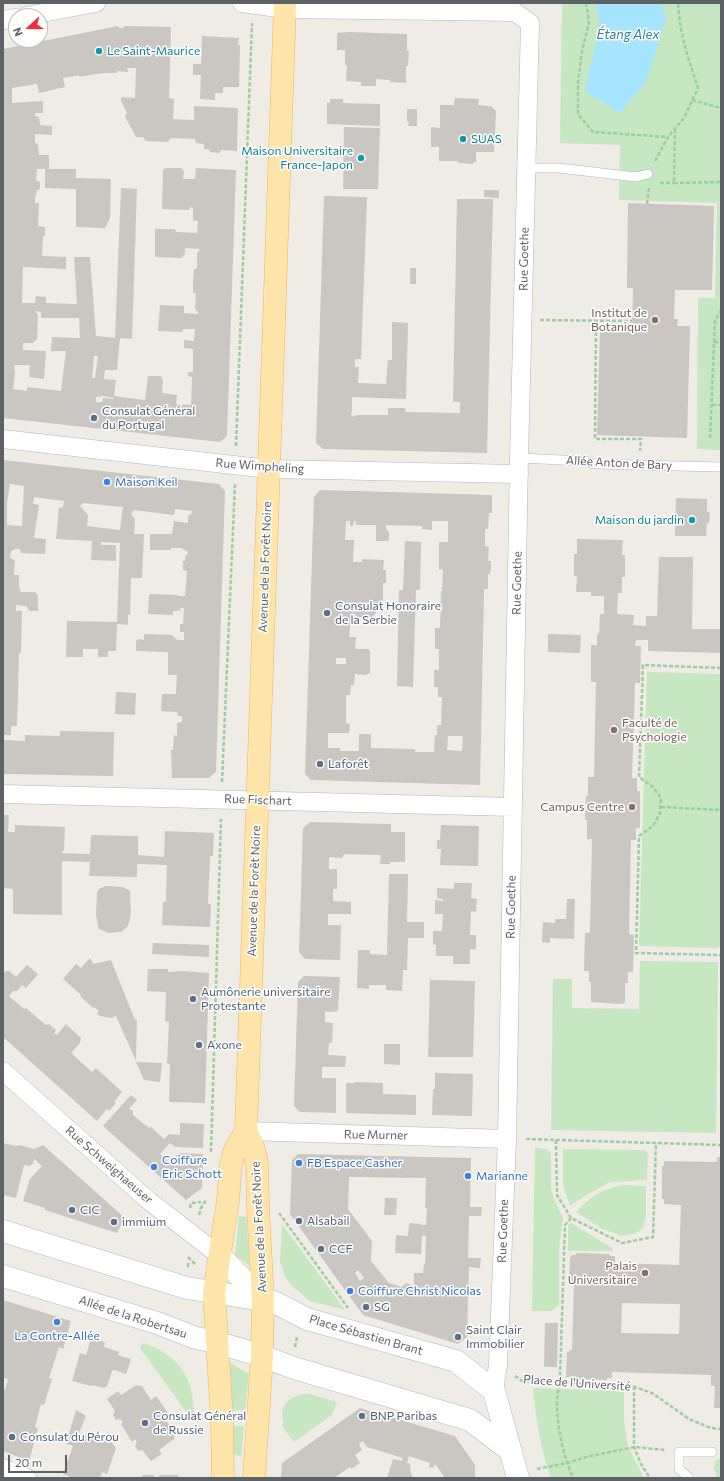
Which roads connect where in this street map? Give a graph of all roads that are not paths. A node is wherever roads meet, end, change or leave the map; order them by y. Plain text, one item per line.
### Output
1 (96, 3) edge
2 (247, 3) edge
3 (285, 6) edge
4 (48, 12) edge
5 (526, 168) junction
6 (648, 178) road end
7 (3, 439) edge
8 (519, 466) junction
9 (719, 467) dead end
10 (269, 469) junction
11 (3, 794) edge
12 (258, 800) junction
13 (513, 807) junction
14 (3, 1071) edge
15 (246, 1131) junction
16 (506, 1139) junction
17 (3, 1231) edge
18 (219, 1255) junction
19 (3, 1276) edge
20 (214, 1293) junction
21 (263, 1300) junction
22 (216, 1342) junction
23 (262, 1356) junction
24 (494, 1391) junction
25 (511, 1451) junction
26 (712, 1452) dead end
27 (3, 1468) edge
28 (518, 1475) edge
29 (27, 1478) edge
30 (223, 1478) edge
31 (254, 1478) edge
32 (689, 1478) edge

1 - 4 street
2 - 3 street
3 - 5 street, Rue Goethe
3 - 10 main road, Avenue de la Forêt Noire
5 - 6 lane
5 - 8 street, Rue Goethe
7 - 10 street, Rue Wimpheling
8 - 9 lane, Allée Anton de Bary
8 - 10 street, Rue Wimpheling
8 - 13 street, Rue Goethe
10 - 12 main road, Avenue de la Forêt Noire
11 - 12 street, Rue Fischart
12 - 13 street, Rue Fischart
12 - 15 main road, Avenue de la Forêt Noire
13 - 16 street, Rue Goethe
14 - 18 street, Rue Schweighaeuser
15 - 16 street, Rue Murner
15 - 18 main road, Avenue de la Forêt Noire
15 - 21 main road, Avenue de la Forêt Noire
16 - 24 street, Rue Goethe
17 - 20 street
18 - 20 main road, Avenue de la Forêt Noire
18 - 21 street
19 - 22 street, Allée de la Robertsau
20 - 21 street
20 - 22 main road
21 - 23 main road
21 - 24 street, Place Sébastien Brant
22 - 23 street, Allée de la Robertsau
22 - 30 main road
23 - 25 street
23 - 31 main road
24 - 25 street
25 - 28 street
26 - 32 lane
27 - 29 street

